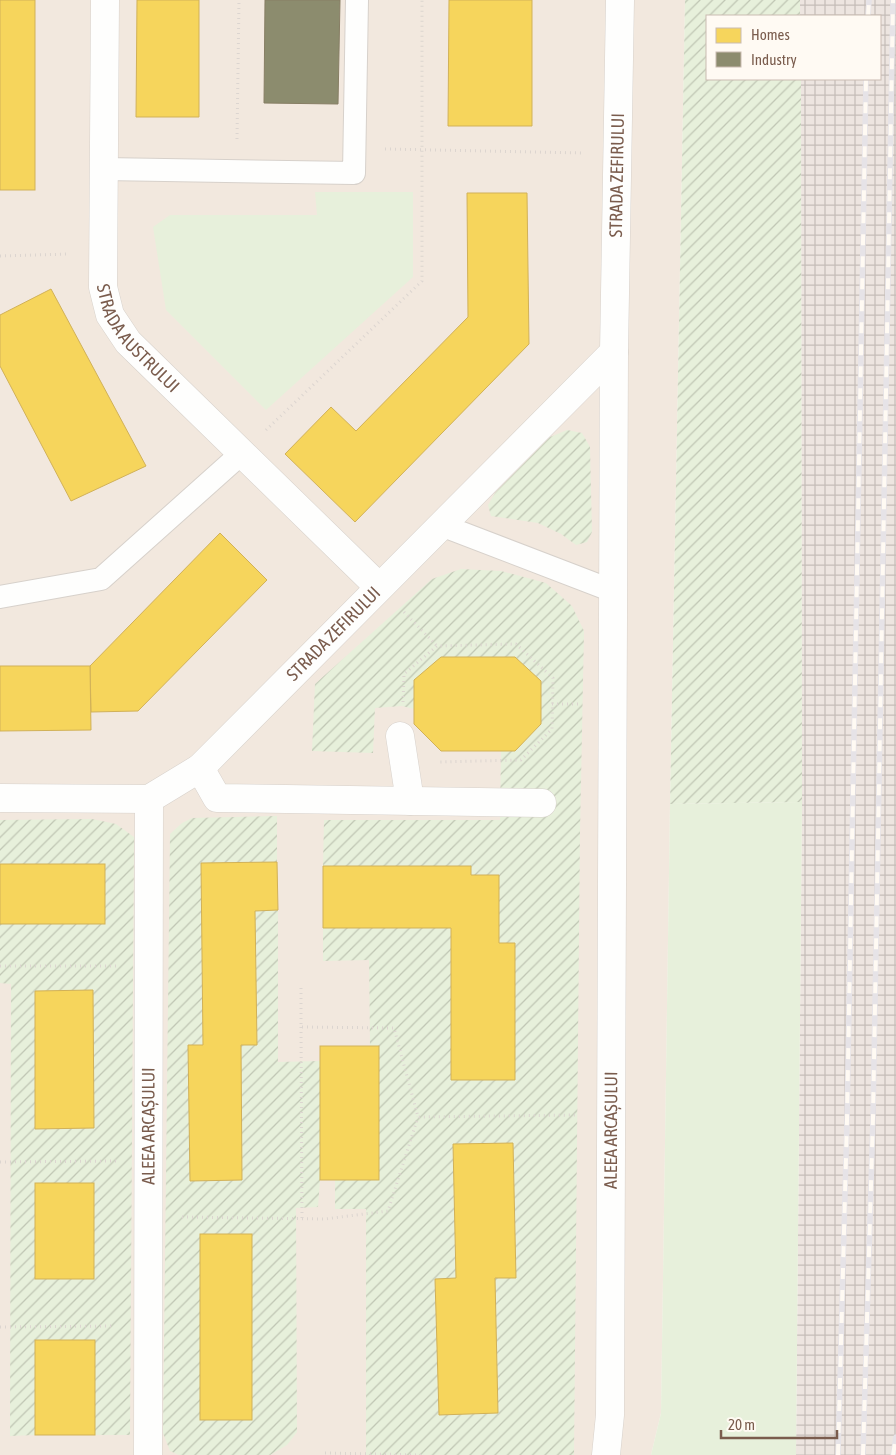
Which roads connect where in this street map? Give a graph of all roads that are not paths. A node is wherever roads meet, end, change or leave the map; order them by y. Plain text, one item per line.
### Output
1 (105, 0) edge
2 (357, 0) edge
3 (620, 0) edge
4 (104, 169) junction
5 (614, 352) junction
6 (242, 453) junction
7 (442, 525) junction
8 (379, 587) junction
9 (613, 591) junction
10 (0, 597) edge
11 (400, 736) dead end
12 (200, 768) junction
13 (0, 798) edge
14 (149, 799) junction
15 (410, 801) junction
16 (542, 803) dead end
17 (612, 804) joint
18 (148, 1455) edge
19 (606, 1455) edge

1 - 4 street, STRADA AUSTRULUI
2 - 4 lane
3 - 5 street, STRADA ZEFIRULUI
4 - 6 street, STRADA AUSTRULUI
5 - 7 street, STRADA ZEFIRULUI
5 - 9 street, STRADA ZEFIRULUI
6 - 8 street, STRADA AUSTRULUI
6 - 10 lane
7 - 8 street, STRADA ZEFIRULUI
7 - 9 lane
8 - 12 street, STRADA ZEFIRULUI
9 - 17 street, STRADA ZEFIRULUI
11 - 15 street
12 - 14 street, STRADA ZEFIRULUI
12 - 15 street
13 - 14 street
14 - 18 street, ALEEA ARCAȘULUI
15 - 16 street
17 - 19 street, ALEEA ARCAȘULUI

